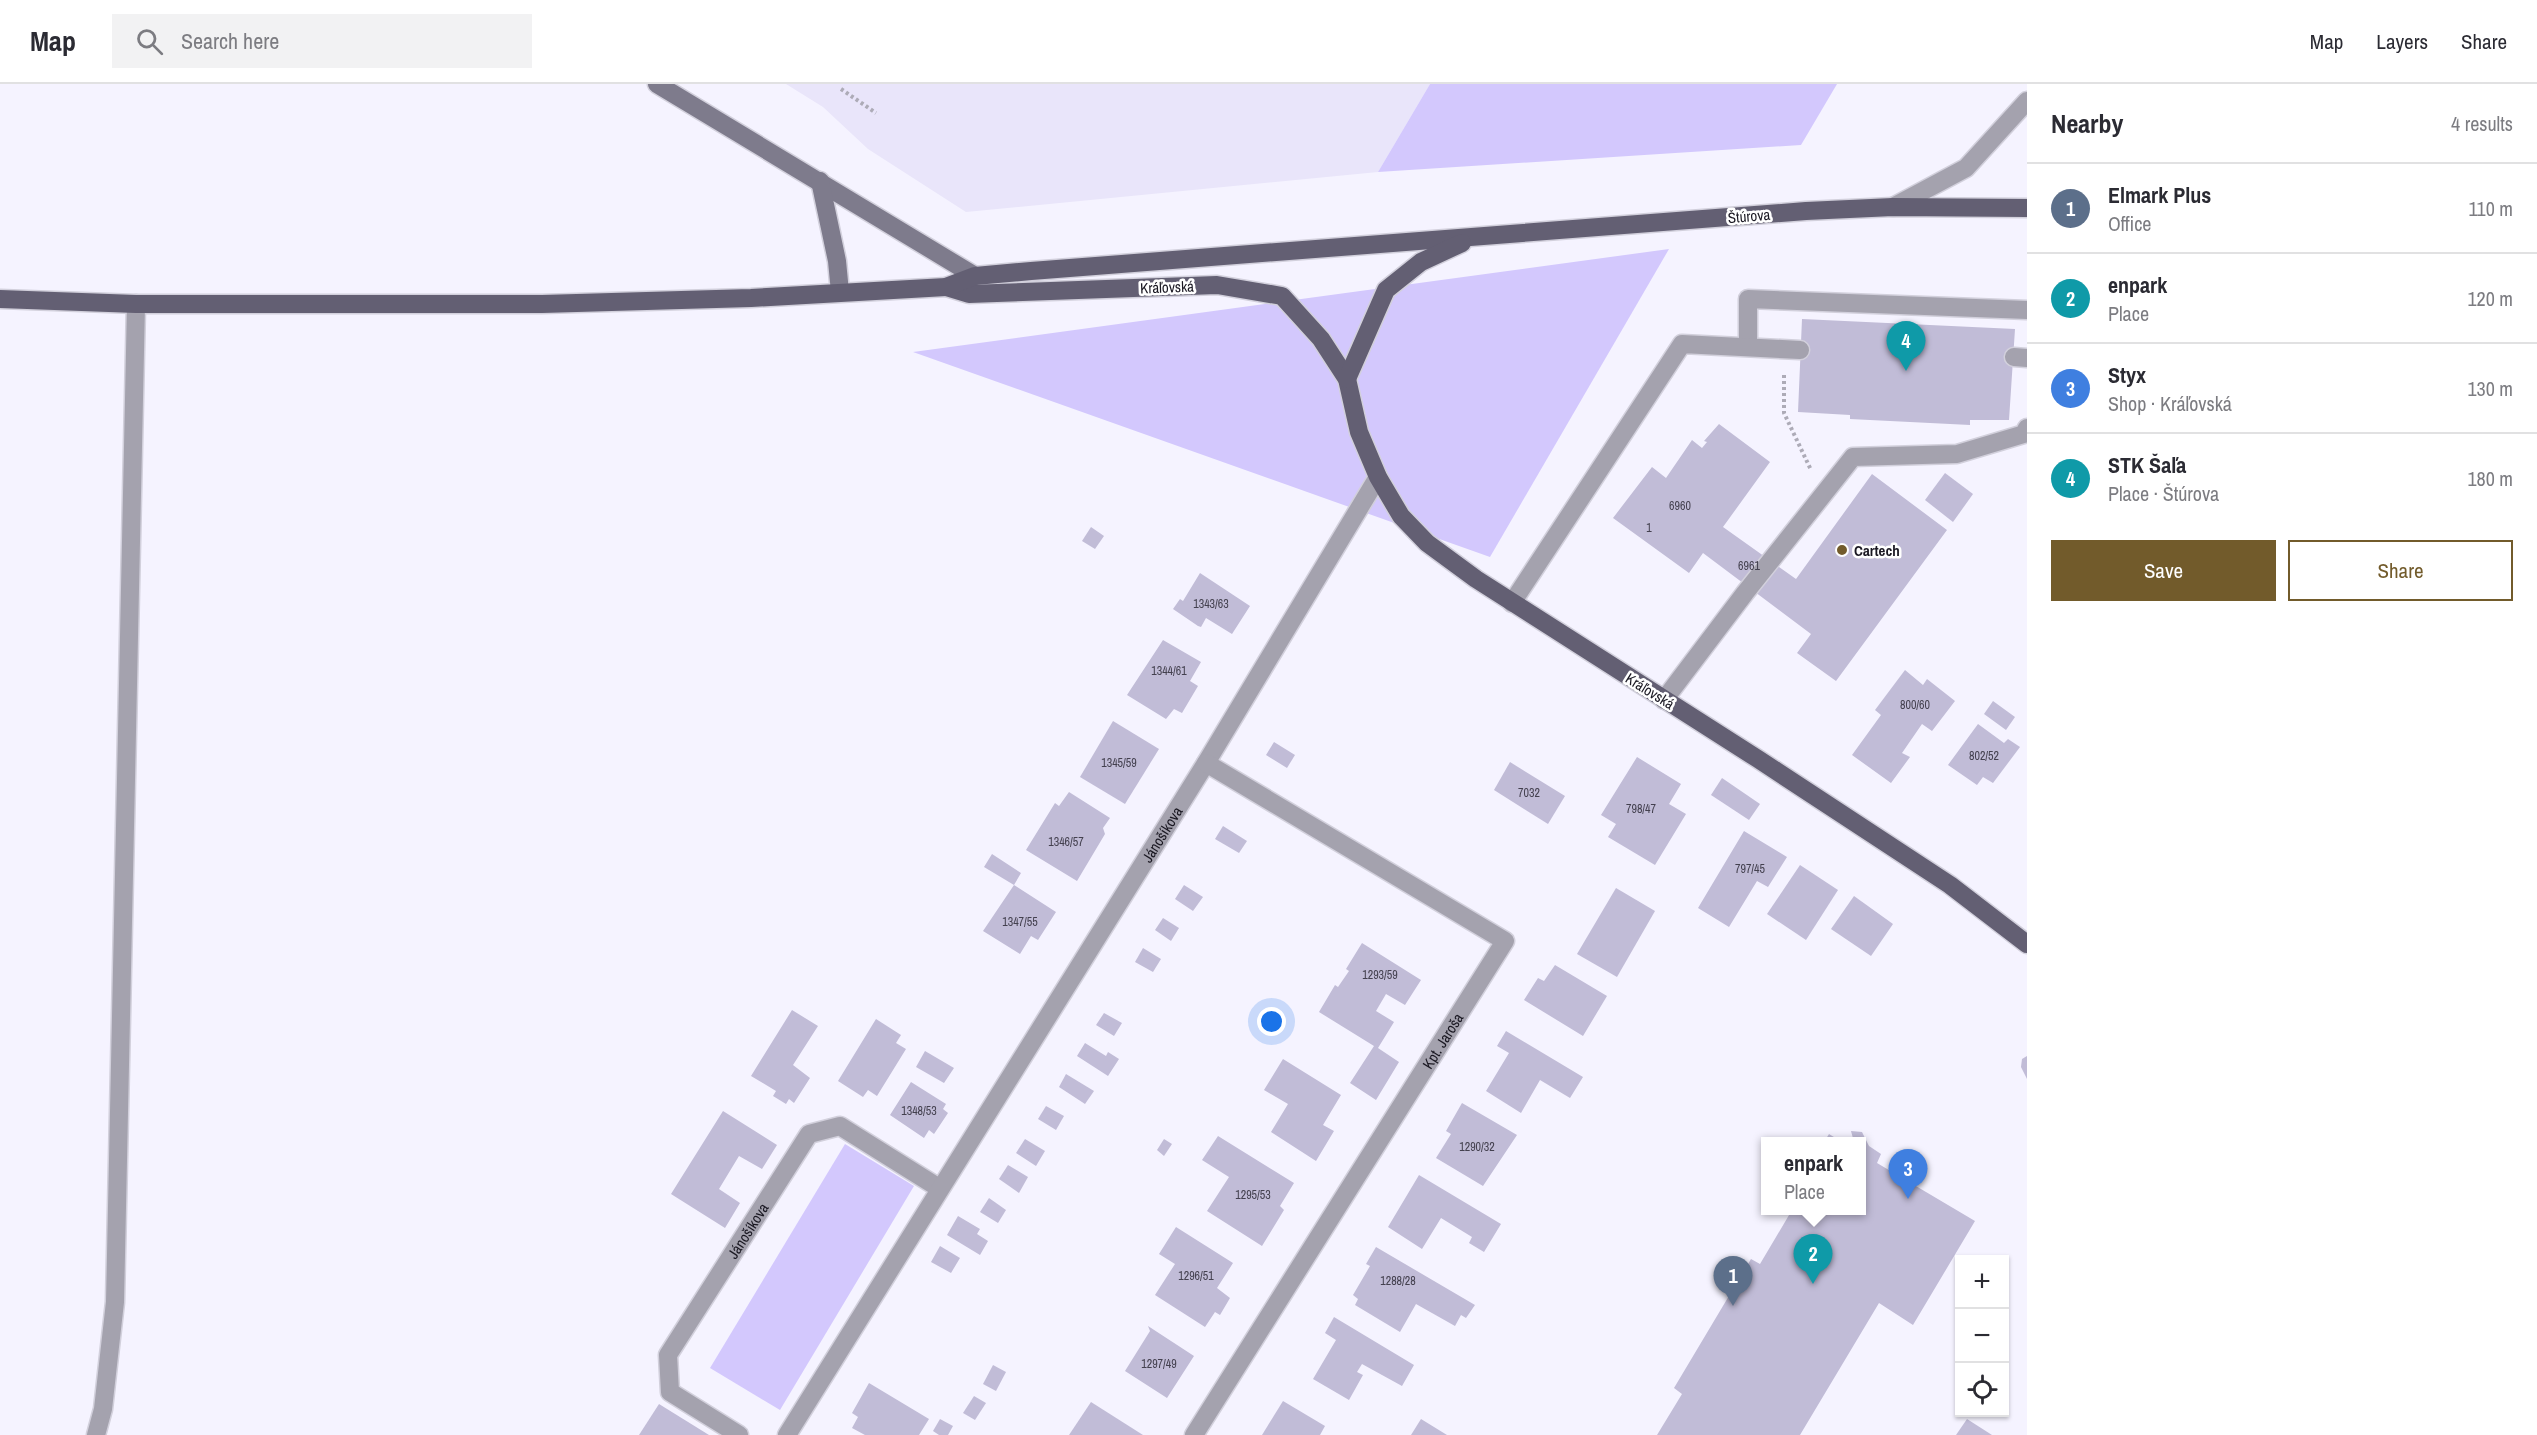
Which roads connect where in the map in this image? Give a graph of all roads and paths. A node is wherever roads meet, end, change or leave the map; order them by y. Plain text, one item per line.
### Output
1 (657, 84) edge
2 (841, 89) dead end
3 (2027, 101) edge
4 (876, 113) dead end
5 (820, 181) junction
6 (1893, 207) junction
7 (2027, 208) edge
8 (1472, 238) junction
9 (975, 276) junction
10 (946, 287) junction
11 (840, 292) junction
12 (0, 299) edge
13 (135, 304) junction
14 (2027, 310) edge
15 (1748, 346) junction
16 (1792, 349) joint
17 (1347, 380) junction
18 (2027, 428) edge
19 (1378, 477) junction
20 (1823, 495) junction
21 (1512, 603) junction
22 (1664, 700) junction
23 (1206, 763) junction
24 (2027, 944) edge
25 (939, 1188) junction
26 (96, 1435) edge
27 (738, 1435) edge
28 (787, 1435) edge
29 (1194, 1435) edge

1 - 5 street
2 - 4 path
3 - 6 street
5 - 9 street
5 - 11 street
6 - 7 main road, Štúrova
6 - 8 main road, Štúrova
8 - 9 main road, Štúrova
8 - 17 main road
9 - 10 main road, Štúrova
10 - 11 main road
10 - 17 main road, Kráľovská
11 - 13 main road
12 - 13 main road
13 - 26 street
14 - 15 street
15 - 16 street
15 - 21 street
16 - 20 path
17 - 19 main road, Kráľovská
18 - 20 street
19 - 21 main road, Kráľovská
19 - 23 street, Jánošíkova
20 - 22 street
21 - 22 main road, Kráľovská
22 - 24 main road, Kráľovská
23 - 25 street, Jánošíkova
23 - 29 street, Kpt. Jaroša
25 - 27 street, Jánošíkova
25 - 28 street, Jánošíkova

